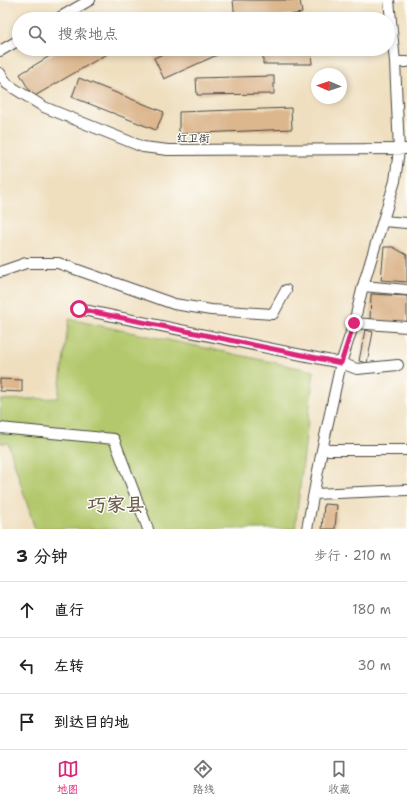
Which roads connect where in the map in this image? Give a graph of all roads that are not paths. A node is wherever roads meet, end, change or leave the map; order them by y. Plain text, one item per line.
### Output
1 (90, 0) edge
2 (389, 0) edge
3 (69, 12) edge
4 (390, 12) edge
5 (12, 44) edge
6 (0, 51) edge
7 (394, 56) edge
8 (395, 62) junction
9 (407, 62) edge
10 (0, 73) edge
11 (403, 150) edge
12 (383, 221) junction
13 (407, 223) edge
14 (0, 272) edge
15 (362, 286) junction
16 (286, 290) dead end
17 (407, 290) edge
18 (79, 309) dead end
19 (354, 323) junction
20 (407, 327) edge
21 (341, 363) junction
22 (398, 365) dead end
23 (0, 428) edge
24 (322, 450) junction
25 (407, 450) edge
26 (407, 490) edge
27 (314, 494) junction
28 (148, 529) edge
29 (307, 529) edge

1 - 3 street
2 - 4 street
5 - 6 street
7 - 8 street
8 - 9 street
8 - 11 street
10 - 11 street, 红卫街
11 - 12 street
12 - 13 street
12 - 15 street
14 - 16 street
15 - 17 street
15 - 19 street
18 - 21 street
19 - 20 street
19 - 21 street
21 - 22 street
21 - 24 street
23 - 28 street
24 - 25 street
24 - 27 street
26 - 27 street
27 - 29 street

